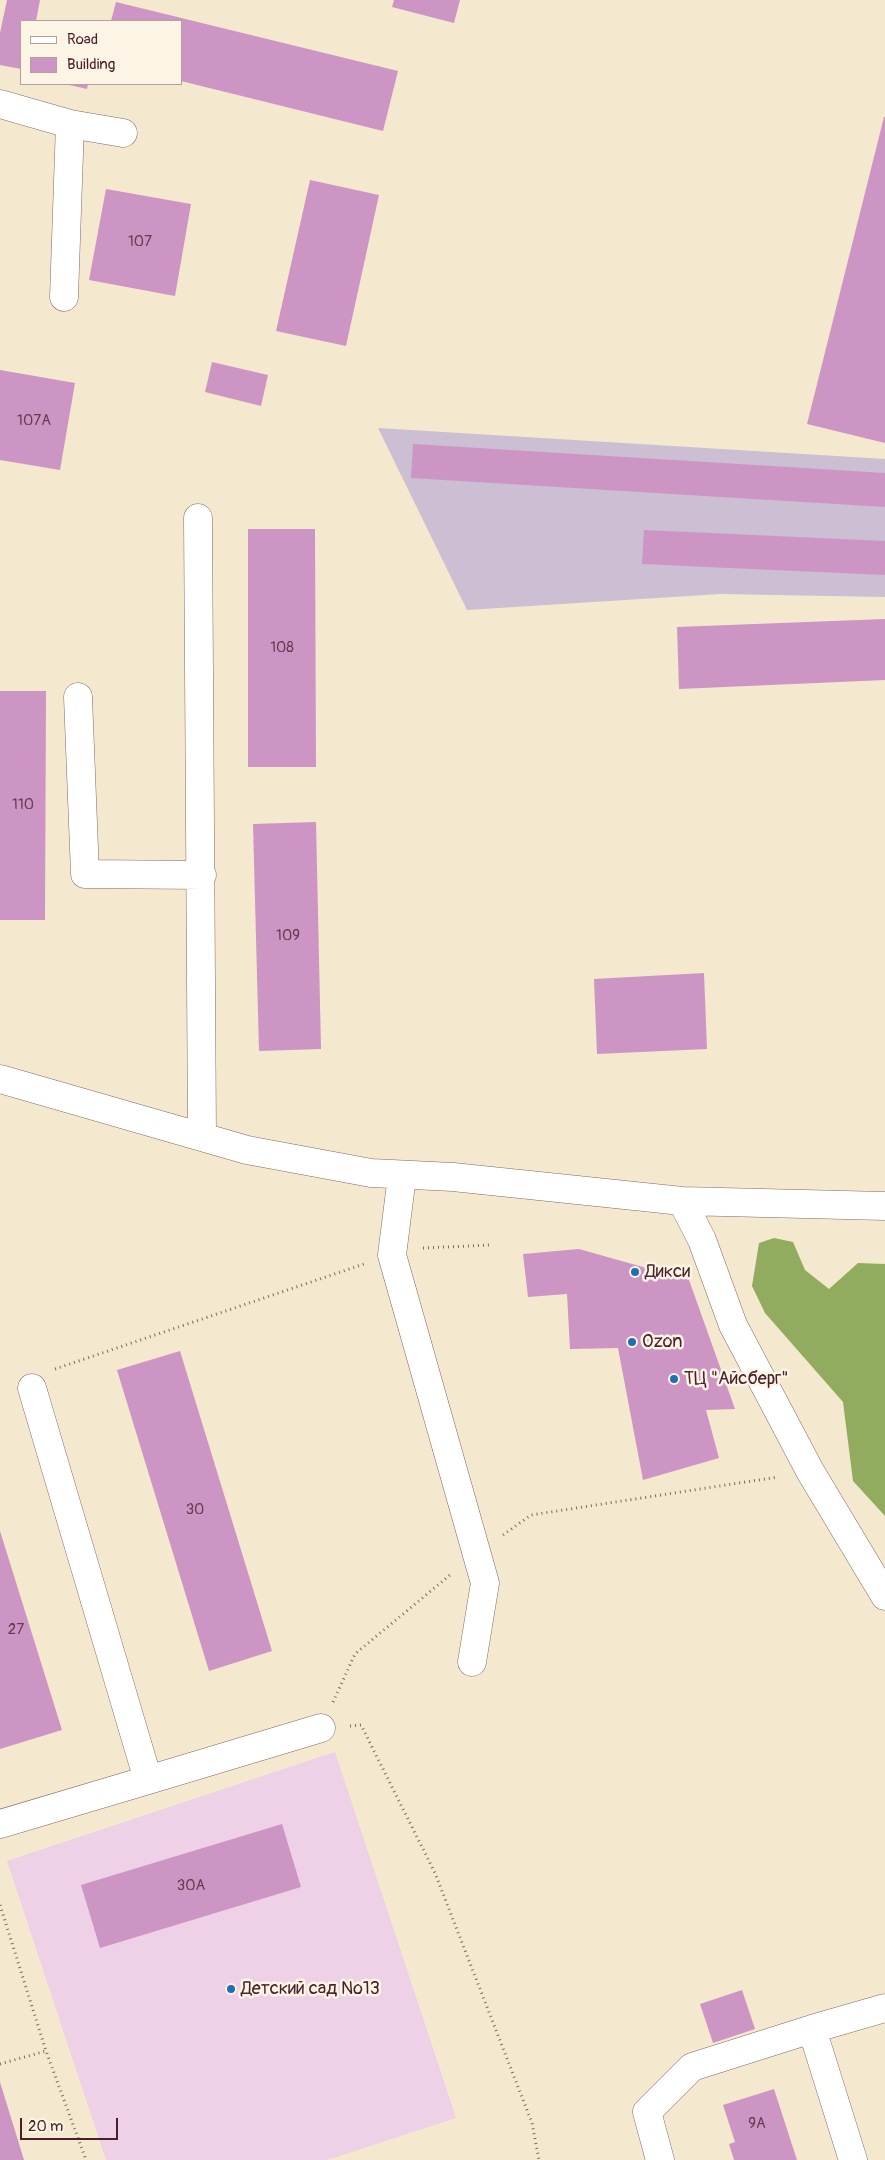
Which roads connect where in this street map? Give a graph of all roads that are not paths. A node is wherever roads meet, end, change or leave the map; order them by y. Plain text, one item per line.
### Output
1 (0, 104) edge
2 (70, 124) junction
3 (123, 133) dead end
4 (64, 296) dead end
5 (198, 518) dead end
6 (78, 697) dead end
7 (202, 875) junction
8 (0, 1079) edge
9 (202, 1136) junction
10 (402, 1176) junction
11 (682, 1201) junction
12 (885, 1206) edge
13 (32, 1388) road end
14 (885, 1596) edge
15 (472, 1662) dead end
16 (320, 1728) road end
17 (148, 1780) junction
18 (0, 1824) edge
19 (885, 2008) edge
20 (812, 2029) junction
21 (660, 2160) edge
22 (853, 2160) edge

1 - 2 street
2 - 3 street
2 - 4 street
5 - 7 street
6 - 7 street
7 - 9 street
8 - 9 street
9 - 10 street
10 - 11 street
10 - 15 street
11 - 12 street
11 - 14 street
13 - 17 street
16 - 17 street
17 - 18 street
19 - 20 street
20 - 21 street
20 - 22 street

